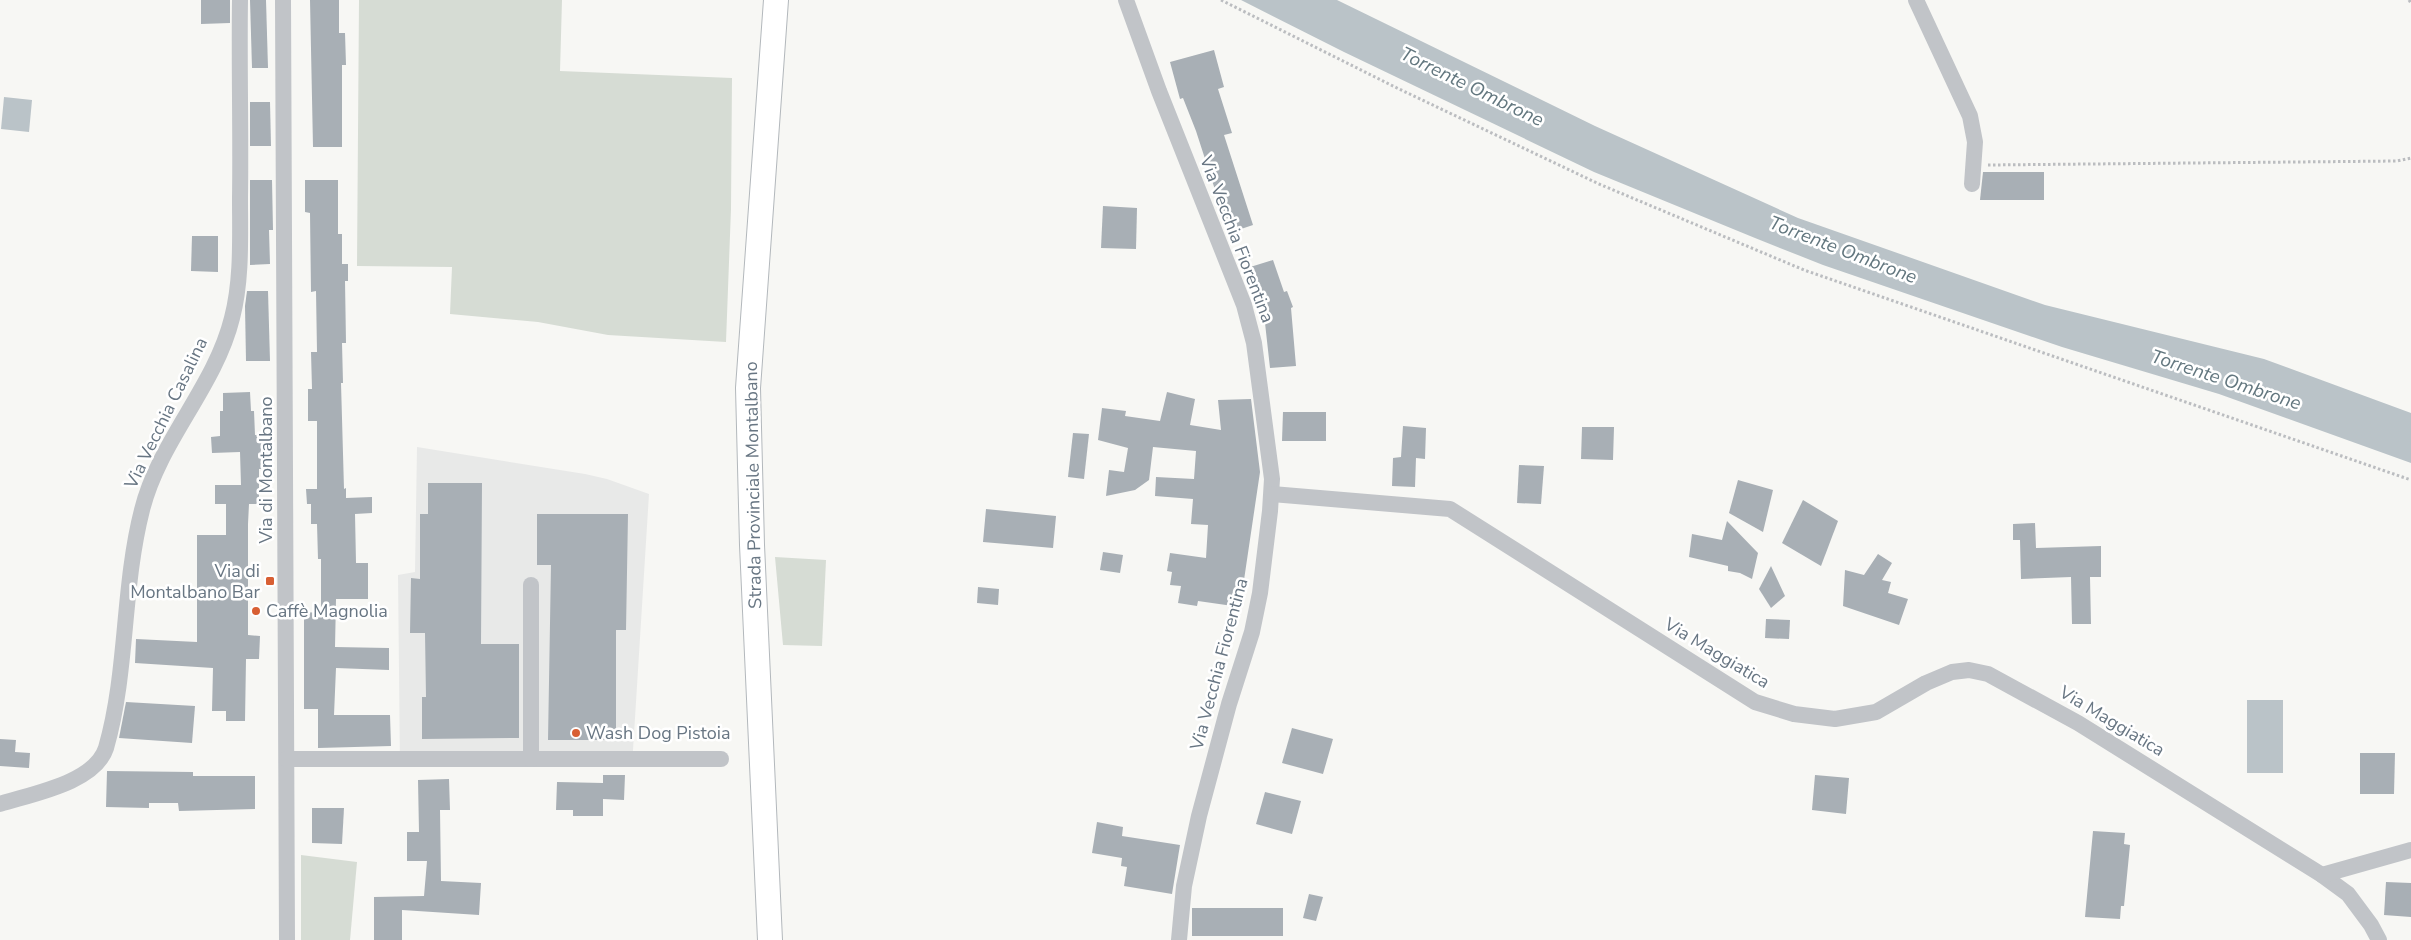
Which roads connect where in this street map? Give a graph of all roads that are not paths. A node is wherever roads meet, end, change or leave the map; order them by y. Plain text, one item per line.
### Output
1 (240, 0) edge
2 (283, 0) edge
3 (776, 0) edge
4 (1126, 0) edge
5 (1916, 0) edge
6 (1972, 184) dead end
7 (1272, 494) junction
8 (531, 585) dead end
9 (287, 759) junction
10 (721, 759) dead end
11 (531, 760) junction
12 (0, 804) edge
13 (2411, 850) edge
14 (2322, 875) junction
15 (287, 940) edge
16 (770, 940) edge
17 (1179, 940) edge
18 (2379, 940) edge

1 - 12 street, Via Vecchia Casalina
2 - 9 street, Via di Montalbano
3 - 16 main road, Strada Provinciale Montalbano
4 - 7 street, Via Vecchia Fiorentina
5 - 6 street
7 - 14 street, Via Maggiatica
7 - 17 street, Via Vecchia Fiorentina
8 - 11 street
9 - 11 street
9 - 15 street, Via di Montalbano
10 - 11 street
13 - 14 street
14 - 18 street, Via Maggiatica

